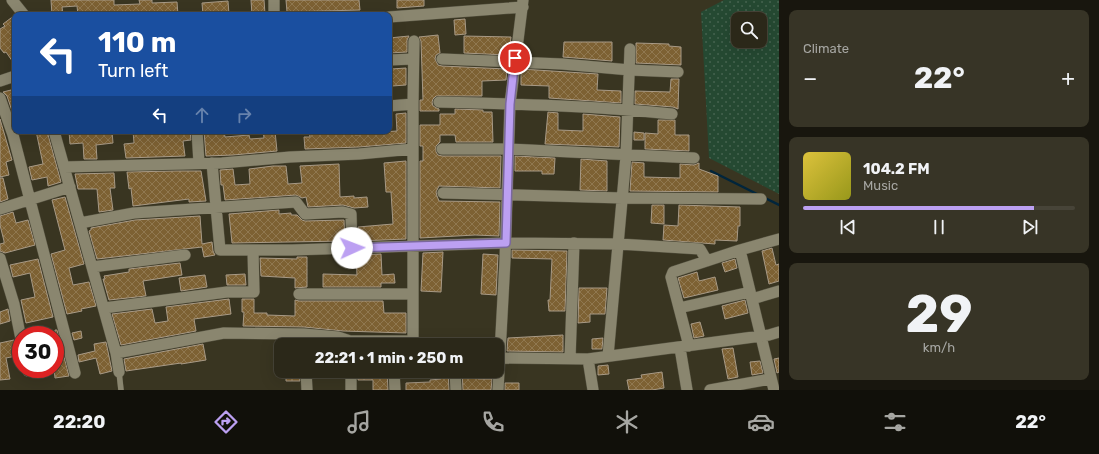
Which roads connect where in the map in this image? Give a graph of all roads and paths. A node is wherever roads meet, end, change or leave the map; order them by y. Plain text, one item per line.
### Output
1 (12, 0) edge
2 (274, 0) edge
3 (523, 4) edge
4 (22, 12) edge
5 (274, 12) edge
6 (392, 17) edge
7 (414, 41) dead end
8 (630, 49) dead end
9 (413, 59) junction
10 (442, 59) dead end
11 (392, 60) edge
12 (515, 61) junction
13 (630, 70) junction
14 (678, 72) dead end
15 (0, 98) edge
16 (440, 102) dead end
17 (412, 104) junction
18 (510, 104) junction
19 (392, 106) edge
20 (628, 109) junction
21 (672, 114) dead end
22 (12, 133) edge
23 (12, 134) edge
24 (55, 134) edge
25 (196, 134) edge
26 (413, 149) junction
27 (442, 149) dead end
28 (510, 149) junction
29 (626, 156) junction
30 (694, 158) dead end
31 (212, 163) junction
32 (199, 164) junction
33 (64, 167) junction
34 (70, 187) junction
35 (443, 193) dead end
36 (507, 194) junction
37 (622, 198) junction
38 (761, 199) dead end
39 (30, 200) junction
40 (216, 207) junction
41 (0, 209) edge
42 (80, 223) junction
43 (779, 239) edge
44 (506, 243) junction
45 (574, 243) junction
46 (619, 244) junction
47 (413, 247) junction
48 (352, 248) junction
49 (253, 250) junction
50 (740, 250) junction
51 (185, 255) dead end
52 (0, 258) edge
53 (707, 261) junction
54 (92, 267) junction
55 (779, 291) edge
56 (299, 294) dead end
57 (413, 294) junction
58 (751, 295) junction
59 (104, 308) junction
60 (679, 308) junction
61 (18, 326) edge
62 (779, 332) edge
63 (761, 336) junction
64 (277, 338) edge
65 (327, 338) edge
66 (340, 338) edge
67 (413, 338) edge
68 (499, 338) edge
69 (684, 347) junction
70 (116, 353) junction
71 (608, 356) junction
72 (504, 358) edge
73 (570, 359) junction
74 (588, 359) junction
75 (119, 372) joint
76 (75, 373) dead end
77 (306, 378) edge
78 (351, 378) edge
79 (394, 378) edge
80 (455, 378) edge
81 (498, 378) edge
82 (772, 385) edge
83 (121, 390) edge
84 (307, 390) edge
85 (351, 390) edge
86 (395, 390) edge
87 (456, 390) edge
88 (498, 390) edge
89 (593, 390) edge
90 (687, 390) edge
91 (710, 390) edge

1 - 4 street
2 - 5 street
3 - 6 street
3 - 12 street
7 - 9 street
8 - 13 street
9 - 11 street
9 - 17 street
10 - 12 street
12 - 13 street
12 - 18 street
13 - 14 street
13 - 20 street
15 - 22 street
16 - 18 street
17 - 19 street
17 - 26 street
18 - 20 street
18 - 28 street
20 - 21 street
20 - 29 street
23 - 39 street
24 - 33 street
25 - 32 street
26 - 31 street
26 - 47 street
27 - 28 street
28 - 29 street
28 - 36 street
29 - 30 street
29 - 37 street
31 - 32 street
31 - 40 street
32 - 33 street
33 - 34 street
34 - 39 street
34 - 42 street
35 - 36 street
36 - 37 street
36 - 44 street
37 - 38 street
37 - 46 street
39 - 41 street
39 - 76 street
40 - 42 street
40 - 48 street
40 - 49 street
42 - 54 street
43 - 50 street
44 - 45 street
44 - 47 street
44 - 68 street
45 - 46 street
45 - 73 street
46 - 53 street
46 - 71 street
47 - 48 street
47 - 57 street
48 - 49 street
49 - 59 street
50 - 53 street
50 - 58 street
51 - 54 street
52 - 61 street
53 - 60 street
54 - 59 street
55 - 58 street
56 - 57 street
57 - 67 street
58 - 60 street
58 - 63 street
59 - 70 street
60 - 69 street
62 - 63 street
63 - 69 street
63 - 82 street
64 - 70 street
65 - 66 street
69 - 71 street
69 - 90 street
70 - 75 street
71 - 74 street
72 - 73 street
73 - 74 street
74 - 89 street
75 - 83 lane
77 - 84 street
78 - 85 street
79 - 86 street
80 - 87 street
81 - 88 street
82 - 91 street

